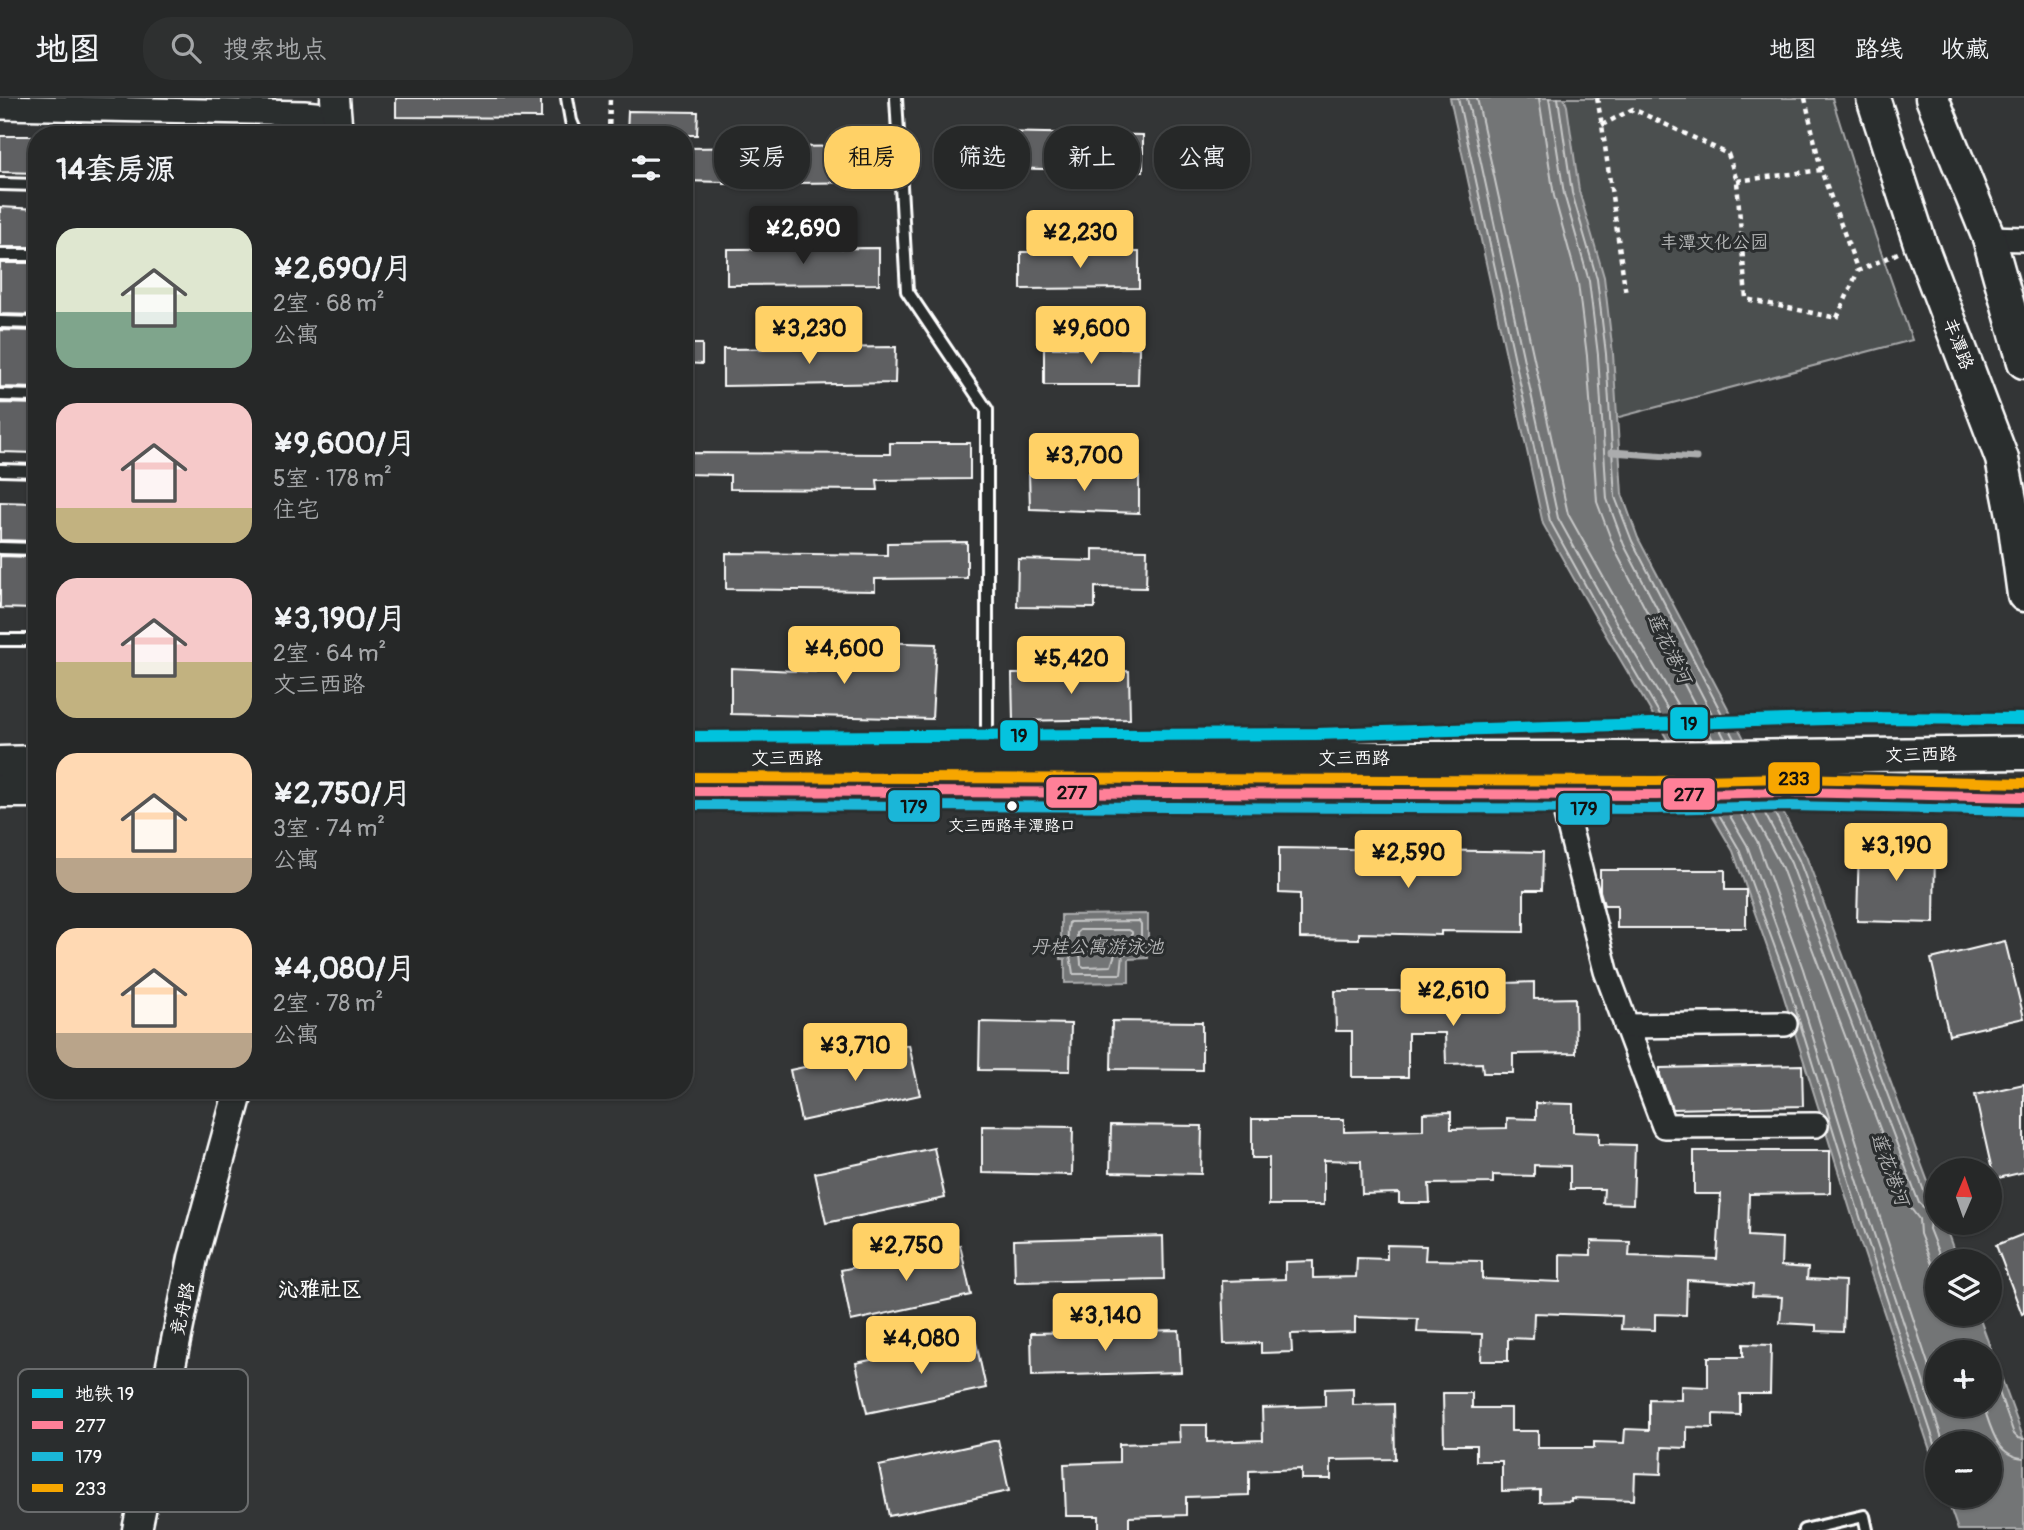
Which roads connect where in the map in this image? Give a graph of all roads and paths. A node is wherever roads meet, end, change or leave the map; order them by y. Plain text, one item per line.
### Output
1 (567, 98) edge
2 (610, 98) edge
3 (897, 98) edge
4 (1597, 98) edge
5 (1805, 98) edge
6 (1873, 98) edge
7 (1932, 98) edge
8 (0, 107) edge
9 (336, 116) edge
10 (1602, 125) junction
11 (573, 126) edge
12 (609, 126) edge
13 (1821, 170) junction
14 (1737, 181) junction
15 (0, 184) edge
16 (28, 185) edge
17 (1989, 238) junction
18 (2024, 239) edge
19 (1920, 243) junction
20 (0, 255) edge
21 (28, 255) edge
22 (1858, 271) junction
23 (1626, 295) dead end
24 (0, 322) edge
25 (28, 323) edge
26 (2024, 362) edge
27 (0, 396) edge
28 (28, 396) edge
29 (0, 470) edge
30 (28, 471) edge
31 (0, 548) edge
32 (28, 549) edge
33 (2024, 595) edge
34 (0, 640) edge
35 (28, 640) edge
36 (2024, 753) edge
37 (693, 758) edge
38 (987, 759) junction
39 (28, 762) edge
40 (0, 763) edge
41 (0, 791) edge
42 (28, 791) edge
43 (693, 791) edge
44 (1561, 795) junction
45 (2024, 797) edge
46 (1785, 1024) dead end
47 (1626, 1026) junction
48 (237, 1099) edge
49 (1816, 1125) dead end
50 (170, 1369) edge
51 (141, 1512) edge
52 (137, 1530) edge
53 (1804, 1530) edge
54 (1867, 1530) edge

1 - 11 lane
2 - 12 path
3 - 38 lane
4 - 10 path
5 - 13 path
6 - 19 main road, 丰潭路
7 - 17 main road
8 - 9 street
10 - 14 path
10 - 23 path
13 - 14 path
13 - 22 path
14 - 22 path
15 - 16 lane
17 - 18 street
17 - 26 main road
19 - 22 path
19 - 33 main road, 丰潭路
20 - 21 lane
24 - 25 lane
27 - 28 lane
29 - 30 lane
31 - 32 lane
34 - 35 lane
36 - 38 main road, 文三西路
37 - 38 main road, 文三西路
39 - 40 main road
41 - 42 main road
43 - 44 main road, 文三西路
44 - 45 main road, 文三西路
44 - 47 street
46 - 47 street
47 - 49 street
48 - 50 street, 竞舟路
51 - 52 street, 竞舟路
53 - 54 lane

